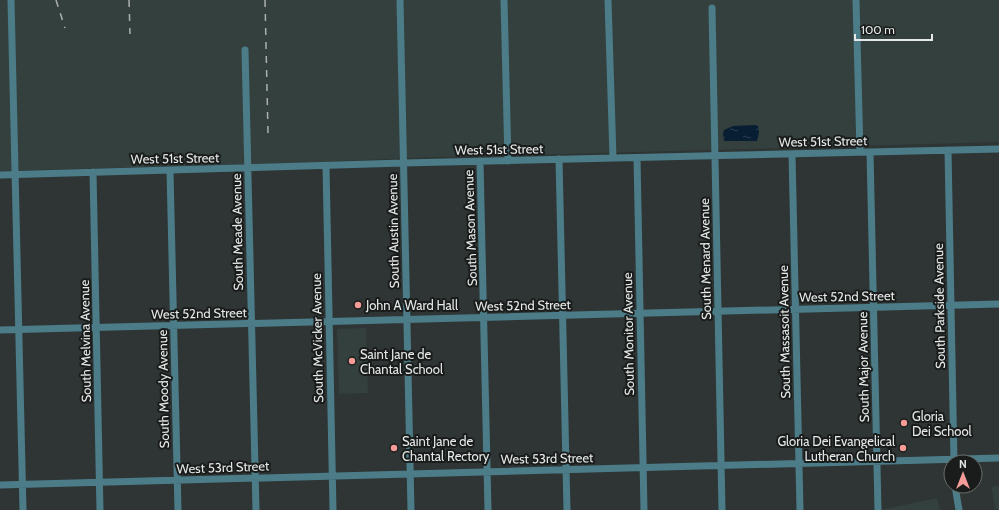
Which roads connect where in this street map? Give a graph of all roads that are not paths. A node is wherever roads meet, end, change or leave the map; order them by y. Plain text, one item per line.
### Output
1 (11, 0) edge
2 (400, 0) edge
3 (504, 0) edge
4 (608, 0) edge
5 (856, 0) edge
6 (712, 8) dead end
7 (245, 50) dead end
8 (999, 149) edge
9 (948, 150) junction
10 (860, 152) junction
11 (870, 152) junction
12 (792, 154) junction
13 (715, 156) junction
14 (613, 158) junction
15 (637, 158) junction
16 (559, 160) junction
17 (508, 161) junction
18 (480, 162) junction
19 (403, 163) junction
20 (326, 166) junction
21 (248, 169) junction
22 (170, 171) junction
23 (93, 172) junction
24 (0, 175) edge
25 (14, 175) junction
26 (999, 304) edge
27 (952, 306) junction
28 (874, 308) junction
29 (796, 310) junction
30 (718, 312) junction
31 (640, 314) junction
32 (562, 316) junction
33 (485, 318) junction
34 (407, 320) junction
35 (329, 322) junction
36 (251, 324) junction
37 (174, 326) junction
38 (96, 328) junction
39 (0, 330) edge
40 (18, 330) junction
41 (954, 454) edge
42 (999, 458) edge
43 (983, 459) edge
44 (876, 461) junction
45 (943, 461) edge
46 (799, 464) junction
47 (720, 466) junction
48 (643, 468) junction
49 (566, 470) junction
50 (488, 472) junction
51 (410, 474) junction
52 (332, 476) junction
53 (255, 478) junction
54 (177, 480) junction
55 (99, 482) junction
56 (22, 484) junction
57 (0, 485) edge
58 (956, 494) edge
59 (23, 510) edge
60 (100, 510) edge
61 (178, 510) edge
62 (256, 510) edge
63 (333, 510) edge
64 (411, 510) edge
65 (488, 510) edge
66 (567, 510) edge
67 (644, 510) edge
68 (722, 510) edge
69 (800, 510) edge
70 (878, 510) edge
71 (958, 510) edge

1 - 25 street
2 - 19 street, South Austin Avenue
3 - 17 street
4 - 14 street
5 - 10 street
6 - 13 street, South Menard Avenue
7 - 21 street, South Meade Avenue
8 - 9 street, West 51st Street
9 - 11 street, West 51st Street
9 - 27 street, South Parkside Avenue
10 - 11 street, West 51st Street
10 - 12 street, West 51st Street
11 - 28 street, South Major Avenue
12 - 13 street, West 51st Street
12 - 29 street, South Massasoit Avenue
13 - 15 street, West 51st Street
13 - 30 street, South Menard Avenue
14 - 15 street, West 51st Street
14 - 16 street, West 51st Street
15 - 31 street, South Monitor Avenue
16 - 17 street, West 51st Street
16 - 32 street
17 - 18 street, West 51st Street
18 - 19 street, West 51st Street
18 - 33 street, South Mason Avenue
19 - 20 street, West 51st Street
19 - 34 street, South Austin Avenue
20 - 21 street, West 51st Street
20 - 35 street, South McVicker Avenue
21 - 22 street, West 51st Street
21 - 36 street, South Meade Avenue
22 - 23 street, West 51st Street
22 - 37 street, South Moody Avenue
23 - 25 street, West 51st Street
23 - 38 street, South Melvina Avenue
24 - 25 street, West 51st Street
25 - 40 street
26 - 27 street, West 52nd Street
27 - 28 street, West 52nd Street
27 - 41 street, South Parkside Avenue
28 - 29 street, West 52nd Street
28 - 44 street, South Major Avenue
29 - 30 street, West 52nd Street
29 - 46 street, South Massasoit Avenue
30 - 31 street, West 52nd Street
30 - 47 street, South Menard Avenue
31 - 32 street, West 52nd Street
31 - 48 street, South Monitor Avenue
32 - 33 street, West 52nd Street
32 - 49 street
33 - 34 street, West 52nd Street
33 - 50 street, South Mason Avenue
34 - 35 street, West 52nd Street
34 - 51 street, South Austin Avenue
35 - 36 street, West 52nd Street
35 - 52 street, South McVicker Avenue
36 - 37 street, West 52nd Street
36 - 53 street, South Meade Avenue
37 - 38 street, West 52nd Street
37 - 54 street, South Moody Avenue
38 - 40 street, West 52nd Street
38 - 55 street, South Melvina Avenue
39 - 40 street, West 52nd Street
40 - 56 street
42 - 43 street, West 53rd Street
44 - 45 street, West 53rd Street
44 - 46 street, West 53rd Street
44 - 70 street, South Major Avenue
46 - 47 street, West 53rd Street
46 - 69 street, South Massasoit Avenue
47 - 48 street, West 53rd Street
47 - 68 street, South Menard Avenue
48 - 49 street, West 53rd Street
48 - 67 street, South Monitor Avenue
49 - 50 street, West 53rd Street
49 - 66 street
50 - 51 street, West 53rd Street
50 - 65 street, South Mason Avenue
51 - 52 street, West 53rd Street
51 - 64 street, South Austin Avenue
52 - 53 street, West 53rd Street
52 - 63 street, South McVicker Avenue
53 - 54 street, West 53rd Street
53 - 62 street, South Meade Avenue
54 - 55 street, West 53rd Street
54 - 61 street, South Moody Avenue
55 - 56 street, West 53rd Street
55 - 60 street, South Melvina Avenue
56 - 57 street, West 53rd Street
56 - 59 street
58 - 71 street

